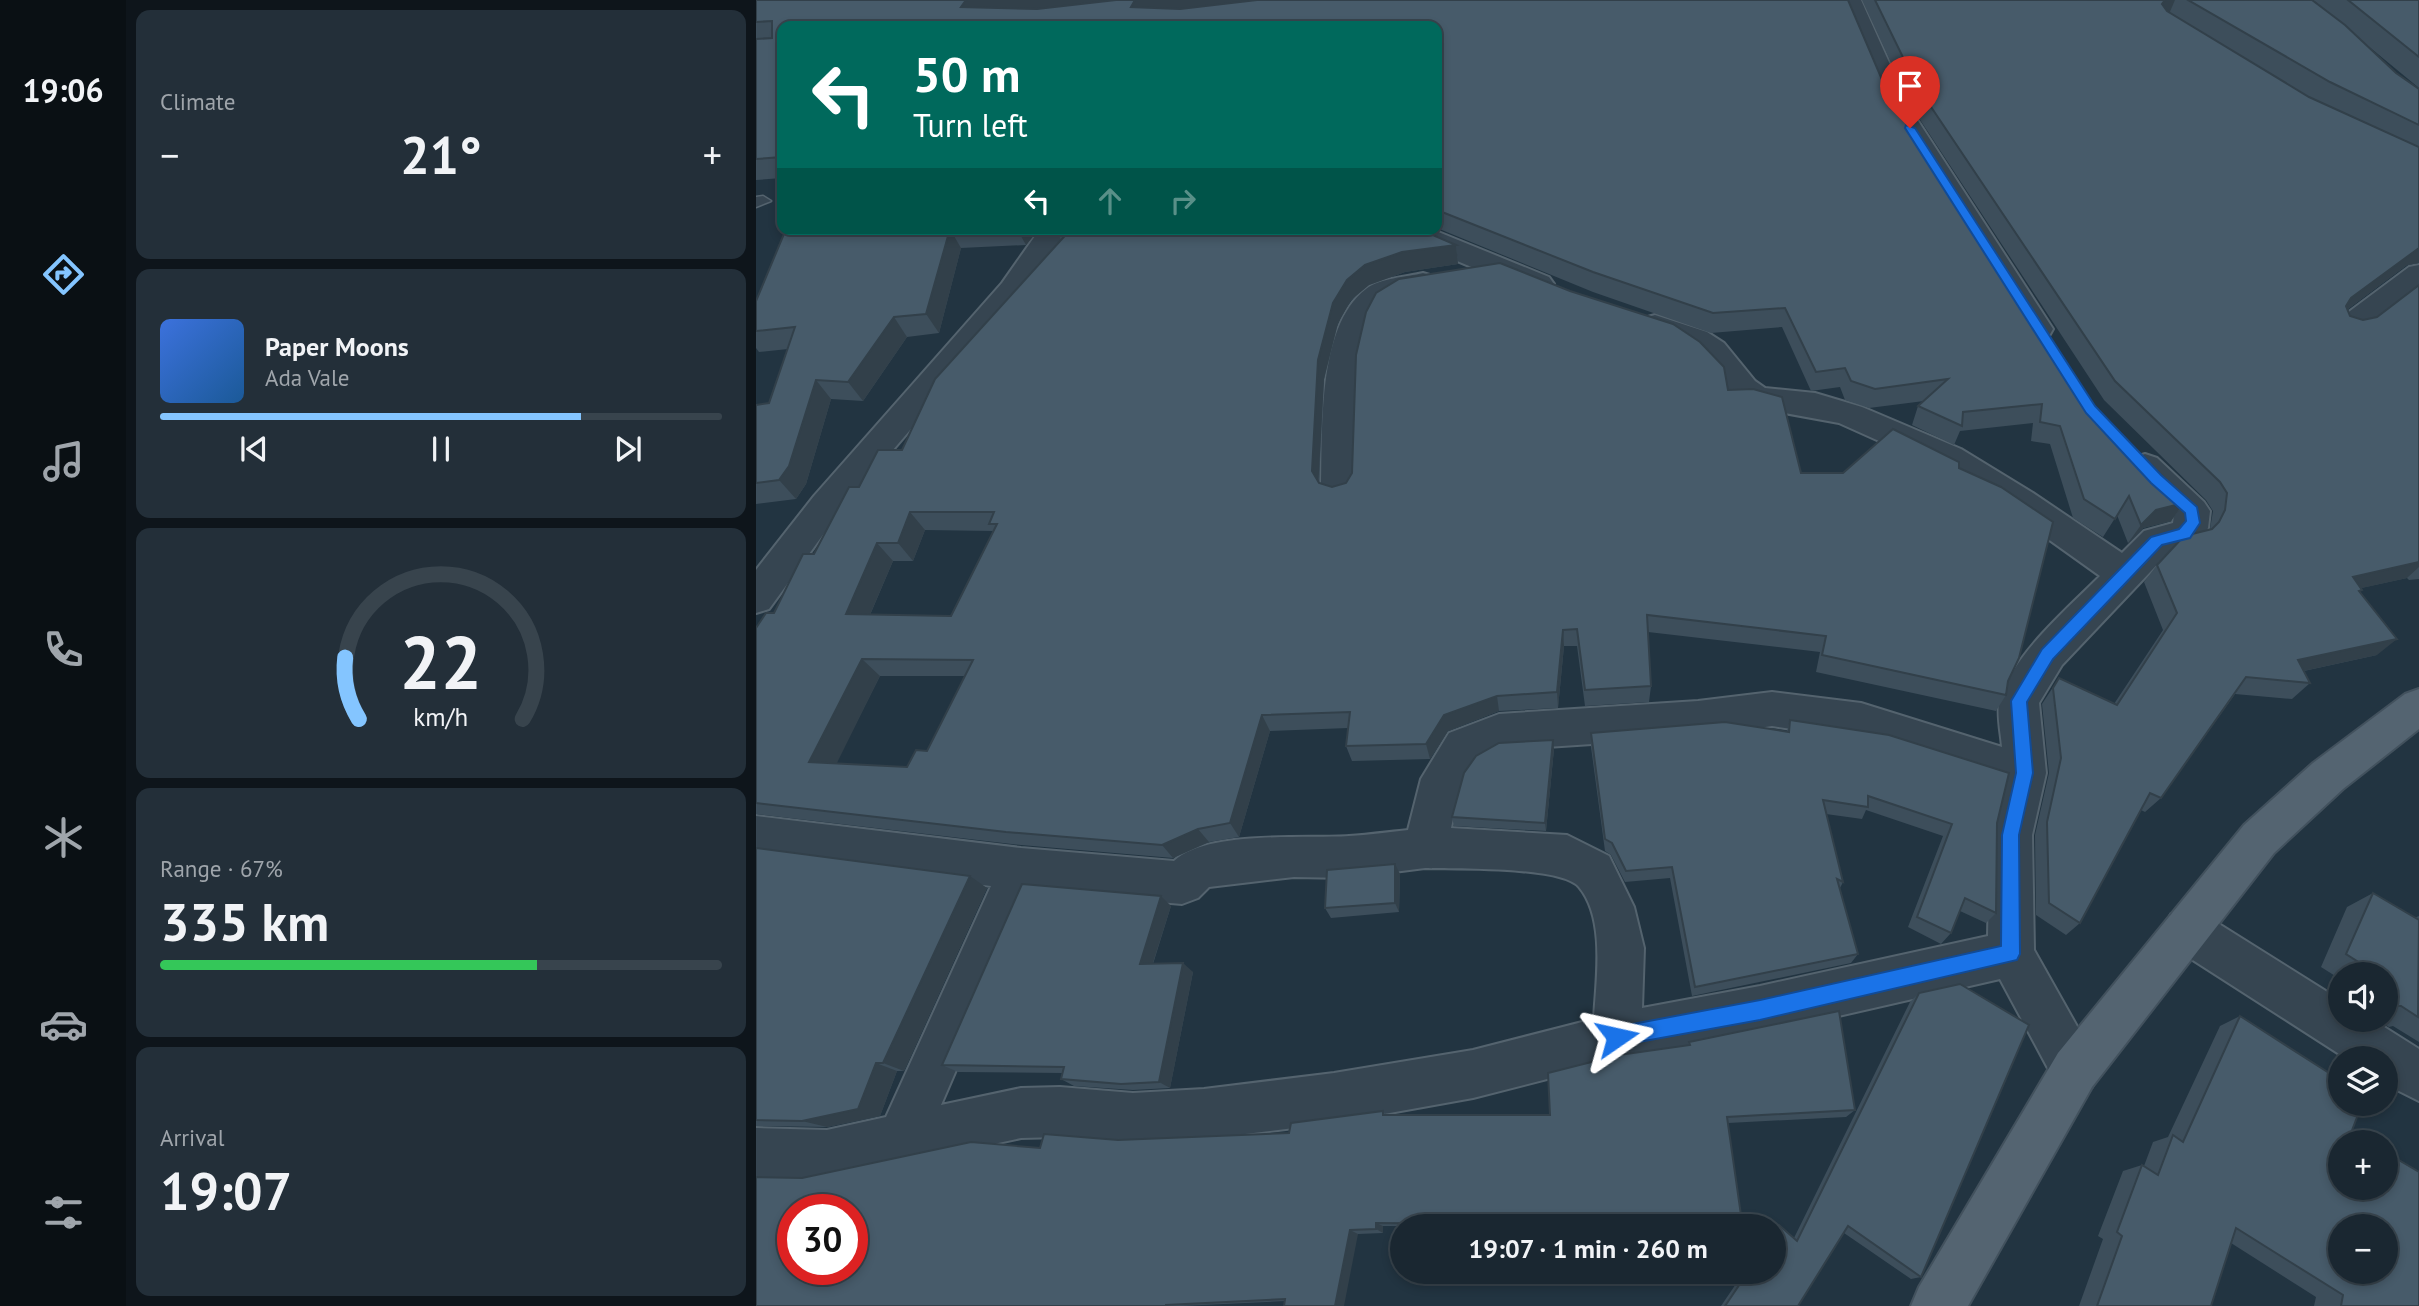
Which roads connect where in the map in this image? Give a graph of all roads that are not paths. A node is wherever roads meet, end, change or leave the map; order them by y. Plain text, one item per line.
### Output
1 (1850, 0) edge
2 (1051, 235) edge
3 (1420, 235) edge
4 (1505, 270) junction
5 (2419, 274) edge
6 (1569, 295) edge
7 (1620, 314) edge
8 (2349, 327) edge
9 (2056, 358) edge
10 (2118, 439) edge
11 (1338, 490) edge
12 (2126, 575) junction
13 (756, 598) edge
14 (2419, 706) edge
15 (2025, 773) junction
16 (756, 836) edge
17 (1425, 848) junction
18 (1021, 869) junction
19 (2186, 930) junction
20 (2011, 954) junction
21 (1617, 1037) junction
22 (2075, 1070) junction
23 (2419, 1077) edge
24 (902, 1138) junction
25 (756, 1153) edge
26 (1938, 1306) edge

1 - 9 street
2 - 13 street
3 - 4 street
4 - 6 street
4 - 11 street
5 - 8 street
7 - 12 street
10 - 12 street
12 - 15 street
14 - 19 main road
15 - 17 street
15 - 20 street
16 - 18 street
17 - 18 street
17 - 21 street
18 - 24 street
19 - 22 main road
19 - 23 street
20 - 21 street
20 - 22 street
21 - 24 street
22 - 26 main road
24 - 25 street

